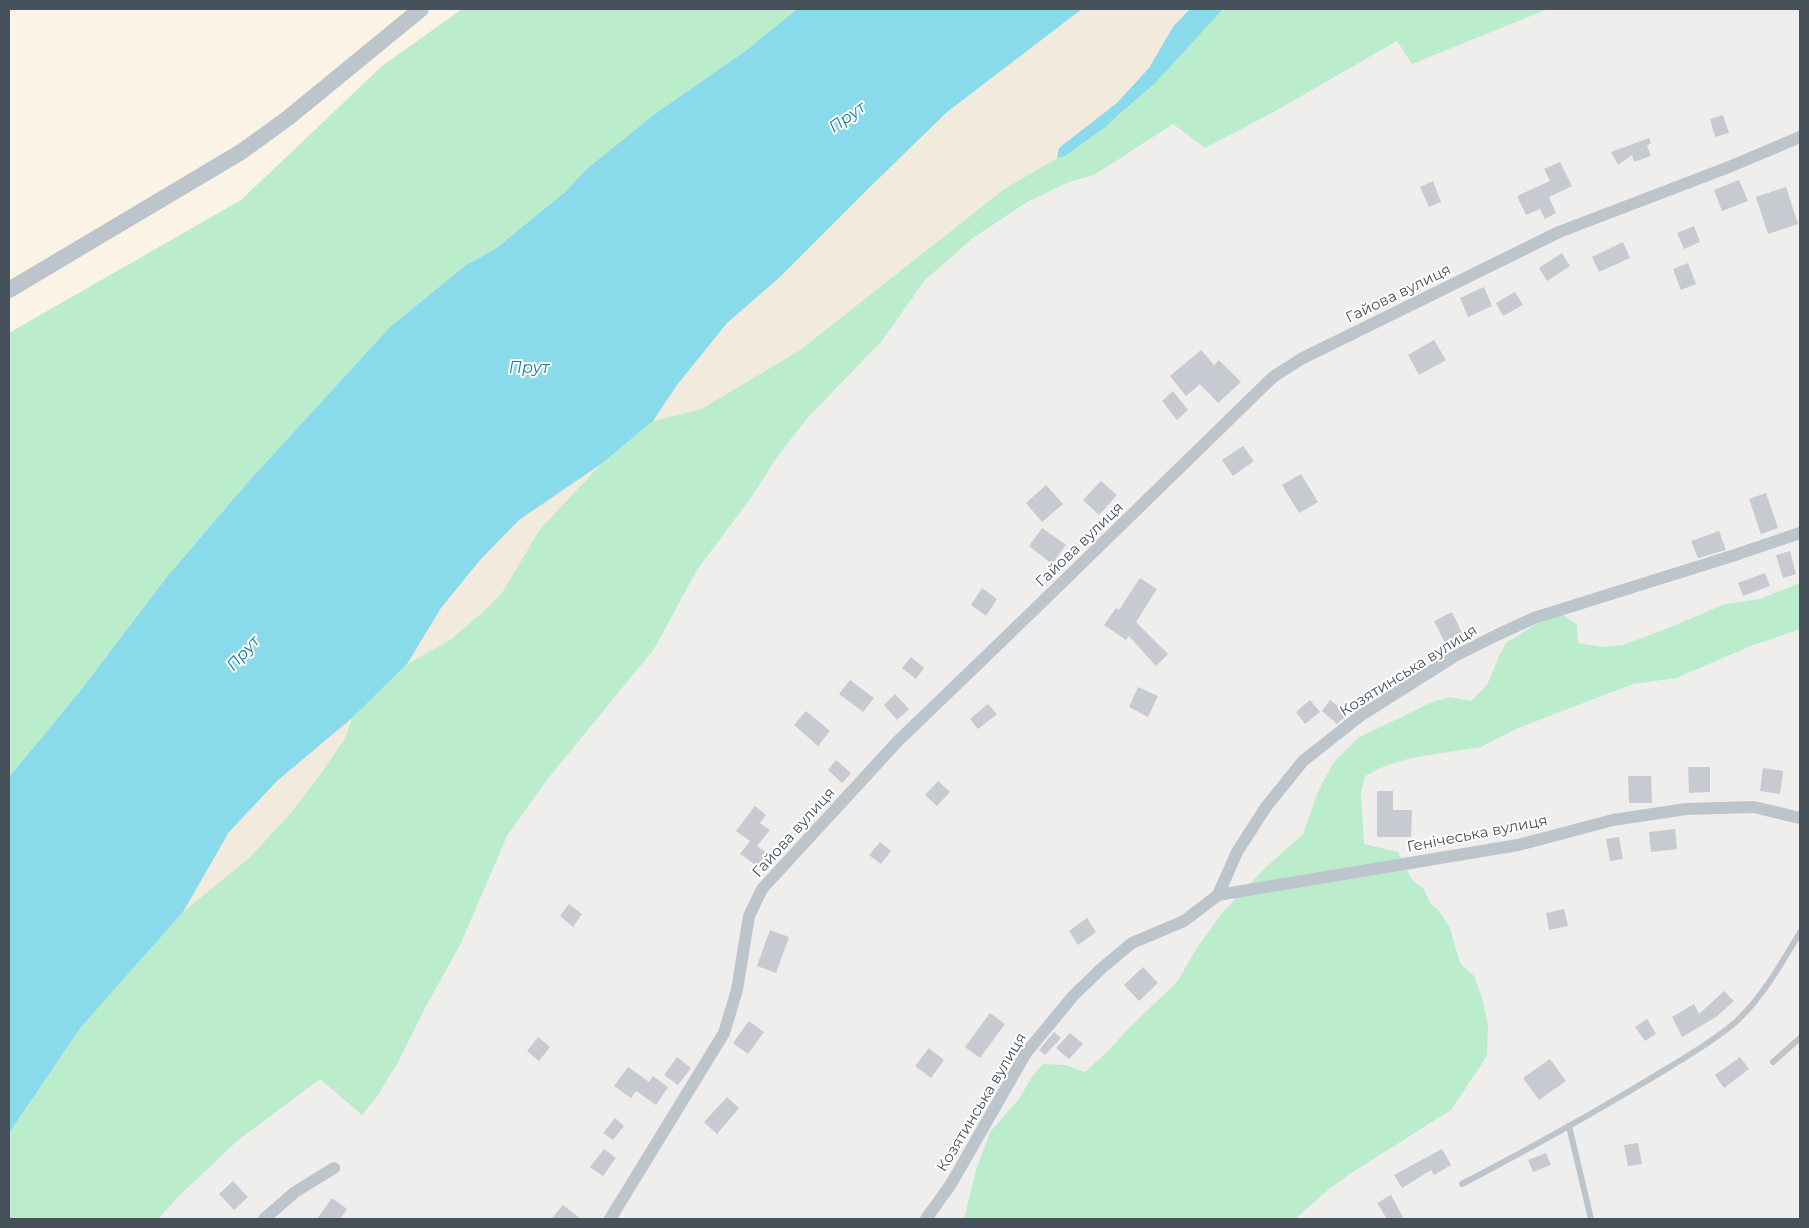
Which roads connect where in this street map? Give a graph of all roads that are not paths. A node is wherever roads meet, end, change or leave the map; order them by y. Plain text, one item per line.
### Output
1 (421, 9) edge
2 (1800, 137) edge
3 (9, 290) edge
4 (1800, 533) edge
5 (1800, 818) edge
6 (1218, 895) junction
7 (1800, 932) edge
8 (1800, 1038) edge
9 (1773, 1062) dead end
10 (1569, 1126) junction
11 (334, 1168) dead end
12 (1462, 1184) dead end
13 (264, 1219) edge
14 (610, 1219) edge
15 (926, 1219) edge
16 (1591, 1219) edge

1 - 3 street
2 - 14 street, Гайова вулиця
4 - 6 street, Козятинська вулиця
5 - 6 street, Генічеська вулиця
6 - 15 street, Козятинська вулиця
7 - 10 lane
8 - 9 lane
10 - 12 lane
10 - 16 lane
11 - 13 street

